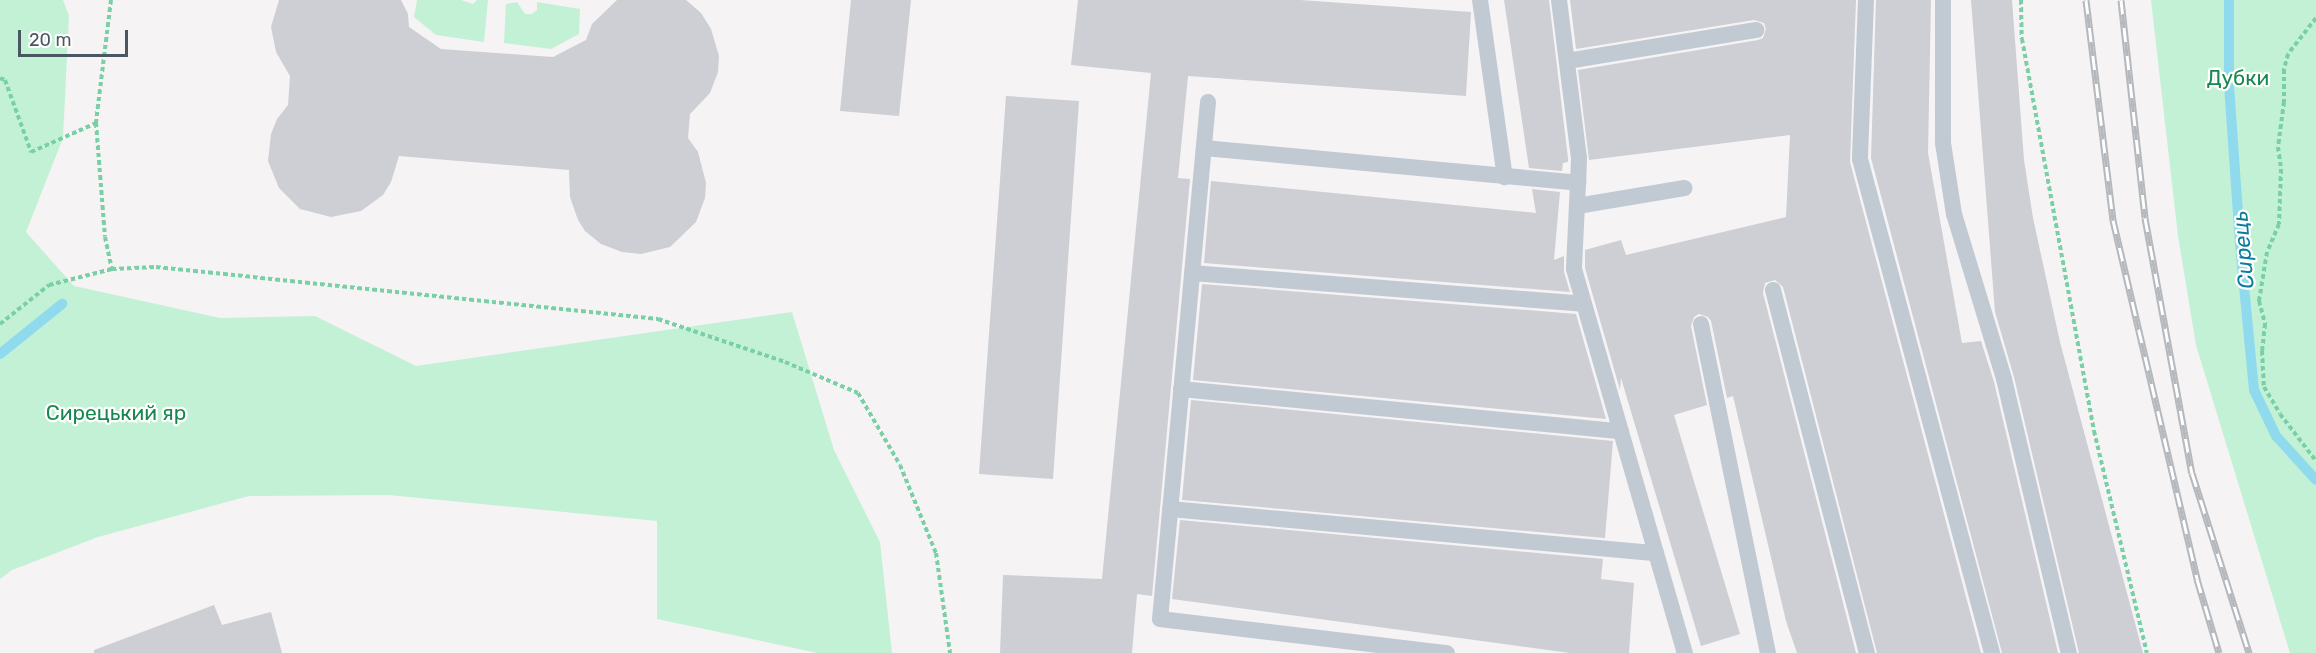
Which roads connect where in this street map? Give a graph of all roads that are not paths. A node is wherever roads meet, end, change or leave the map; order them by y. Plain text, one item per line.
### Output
1 (1480, 0) edge
2 (1559, 0) edge
3 (1866, 0) edge
4 (1943, 0) edge
5 (1756, 30) dead end
6 (1567, 61) junction
7 (1208, 102) dead end
8 (1204, 148) junction
9 (1505, 177) junction
10 (1578, 183) junction
11 (1685, 188) dead end
12 (1577, 206) junction
13 (1192, 273) junction
14 (1773, 290) dead end
15 (1584, 304) junction
16 (1701, 324) dead end
17 (1181, 388) junction
18 (1621, 430) junction
19 (1170, 509) junction
20 (1656, 553) junction
21 (1447, 653) edge
22 (1685, 653) edge
23 (1768, 653) edge
24 (1867, 653) edge
25 (1992, 653) edge
26 (2069, 653) edge

1 - 9 lane
2 - 6 lane
3 - 25 lane
4 - 26 lane
5 - 6 lane
6 - 10 lane
7 - 8 lane
8 - 9 lane
8 - 13 lane
9 - 10 lane
10 - 12 lane
11 - 12 lane
12 - 15 lane
13 - 15 lane
13 - 17 lane
14 - 24 lane
15 - 18 lane
16 - 23 lane
17 - 18 lane
17 - 19 lane
18 - 20 lane
19 - 20 lane
19 - 21 lane
20 - 22 lane

